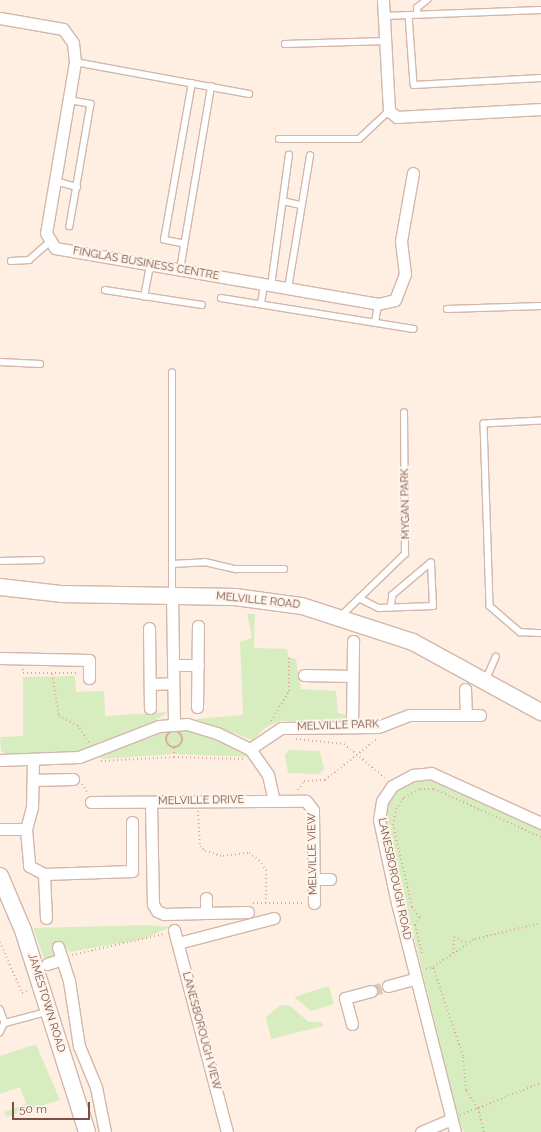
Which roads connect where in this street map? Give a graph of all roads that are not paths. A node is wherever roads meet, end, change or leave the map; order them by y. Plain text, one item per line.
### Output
1 (383, 0) edge
2 (427, 0) edge
3 (541, 10) edge
4 (409, 15) junction
5 (417, 15) junction
6 (384, 16) junction
7 (0, 18) edge
8 (386, 41) junction
9 (284, 44) dead end
10 (75, 62) junction
11 (541, 78) edge
12 (192, 83) junction
13 (211, 87) junction
14 (249, 94) dead end
15 (69, 100) junction
16 (541, 109) edge
17 (389, 111) junction
18 (279, 139) dead end
19 (289, 155) dead end
20 (310, 156) dead end
21 (413, 173) dead end
22 (55, 182) junction
23 (77, 187) junction
24 (283, 201) junction
25 (302, 205) junction
26 (70, 226) dead end
27 (51, 241) junction
28 (184, 244) junction
29 (11, 261) dead end
30 (150, 265) junction
31 (180, 270) junction
32 (267, 285) junction
33 (288, 288) junction
34 (105, 290) dead end
35 (144, 297) junction
36 (221, 298) dead end
37 (260, 304) junction
38 (378, 304) junction
39 (202, 305) dead end
40 (541, 306) edge
41 (448, 309) dead end
42 (375, 323) junction
43 (414, 329) dead end
44 (0, 362) edge
45 (40, 364) dead end
46 (172, 373) dead end
47 (404, 413) dead end
48 (541, 421) edge
49 (41, 560) dead end
50 (0, 561) edge
51 (172, 564) junction
52 (284, 569) dead end
53 (0, 587) edge
54 (172, 595) junction
55 (359, 598) junction
56 (391, 607) junction
57 (341, 616) junction
58 (198, 626) dead end
59 (149, 628) dead end
60 (541, 632) edge
61 (353, 641) dead end
62 (496, 657) dead end
63 (0, 658) edge
64 (174, 665) junction
65 (198, 665) junction
66 (89, 675) road end
67 (304, 675) dead end
68 (352, 676) junction
69 (486, 679) junction
70 (174, 683) junction
71 (150, 684) junction
72 (465, 689) dead end
73 (150, 708) dead end
74 (198, 708) dead end
75 (541, 712) edge
76 (466, 715) junction
77 (480, 715) dead end
78 (174, 723) junction
79 (352, 727) junction
80 (250, 749) junction
81 (0, 760) edge
82 (33, 761) junction
83 (73, 779) road end
84 (33, 780) junction
85 (274, 800) junction
86 (91, 802) road end
87 (151, 802) junction
88 (311, 805) joint
89 (132, 822) dead end
90 (541, 823) edge
91 (0, 829) edge
92 (26, 829) junction
93 (44, 874) junction
94 (0, 876) edge
95 (314, 879) junction
96 (330, 879) dead end
97 (206, 898) dead end
98 (314, 903) road end
99 (248, 912) road end
100 (206, 913) junction
101 (46, 918) dead end
102 (274, 918) dead end
103 (58, 947) dead end
104 (68, 960) junction
105 (47, 964) dead end
106 (415, 979) junction
107 (388, 986) tunnel mouth
108 (371, 991) tunnel mouth
109 (0, 1009) edge
110 (49, 1012) junction
111 (5, 1023) junction
112 (352, 1024) dead end
113 (0, 1033) edge
114 (449, 1120) junction
115 (87, 1132) edge
116 (105, 1132) edge
117 (227, 1132) edge
118 (421, 1132) edge
119 (455, 1132) edge

1 - 6 street
2 - 5 lane
3 - 5 lane
4 - 5 lane
4 - 6 lane
4 - 11 lane
6 - 8 street
7 - 10 street
8 - 9 lane
8 - 17 street
10 - 12 lane
10 - 15 street
12 - 13 lane
12 - 28 lane
13 - 14 lane
13 - 28 lane
15 - 22 street
15 - 23 lane
16 - 17 street
17 - 18 lane
19 - 24 lane
20 - 25 lane
21 - 38 street, FINGLAS BUSINESS CENTRE
22 - 23 lane
22 - 27 street
23 - 26 lane
24 - 25 lane
24 - 32 lane
25 - 33 lane
27 - 29 lane
27 - 30 street, FINGLAS BUSINESS CENTRE
28 - 31 lane
30 - 31 street, FINGLAS BUSINESS CENTRE
30 - 35 lane
31 - 32 street, FINGLAS BUSINESS CENTRE
32 - 33 street, FINGLAS BUSINESS CENTRE
32 - 37 lane
33 - 38 street, FINGLAS BUSINESS CENTRE
34 - 35 lane
35 - 39 lane
36 - 37 lane
37 - 42 lane
38 - 42 lane
40 - 41 lane
42 - 43 lane
44 - 45 lane
46 - 51 lane
47 - 55 lane, MYGAN PARK
48 - 60 lane
49 - 50 lane
51 - 52 lane
51 - 54 lane
53 - 54 street, MELVILLE ROAD
54 - 57 street, MELVILLE ROAD
54 - 64 street
55 - 56 lane
55 - 57 lane, MYGAN PARK
56 - 56 lane
57 - 69 street, MELVILLE ROAD
58 - 65 street
59 - 71 street
61 - 68 street
62 - 69 lane
63 - 66 street
64 - 65 street
64 - 70 street
65 - 74 street
67 - 68 street
68 - 79 street
69 - 75 street, MELVILLE ROAD
70 - 71 street
70 - 78 street
71 - 73 street
72 - 76 street
76 - 77 street, MELVILLE PARK
76 - 79 street, MELVILLE PARK
78 - 80 street
78 - 82 street
79 - 80 street, MELVILLE PARK
80 - 85 street
81 - 82 street
82 - 84 street
83 - 84 street
84 - 92 street
85 - 87 street, MELVILLE DRIVE
85 - 88 street, MELVILLE DRIVE
86 - 87 street, MELVILLE DRIVE
87 - 100 street
88 - 95 street, MELVILLE VIEW
89 - 93 street
90 - 106 street, LANESBOROUGH ROAD
91 - 92 street
92 - 93 street
93 - 101 street
94 - 110 street, JAMESTOWN ROAD
95 - 96 street
95 - 98 street, MELVILLE VIEW
97 - 100 street
99 - 100 street
102 - 117 street, LANESBOROUGH VIEW
103 - 104 street
104 - 105 street
104 - 116 street
106 - 107 street
106 - 114 street, LANESBOROUGH ROAD
108 - 112 street
109 - 111 lane
110 - 111 lane
110 - 115 street, JAMESTOWN ROAD
111 - 113 lane
114 - 118 street
114 - 119 street, LANESBOROUGH ROAD

